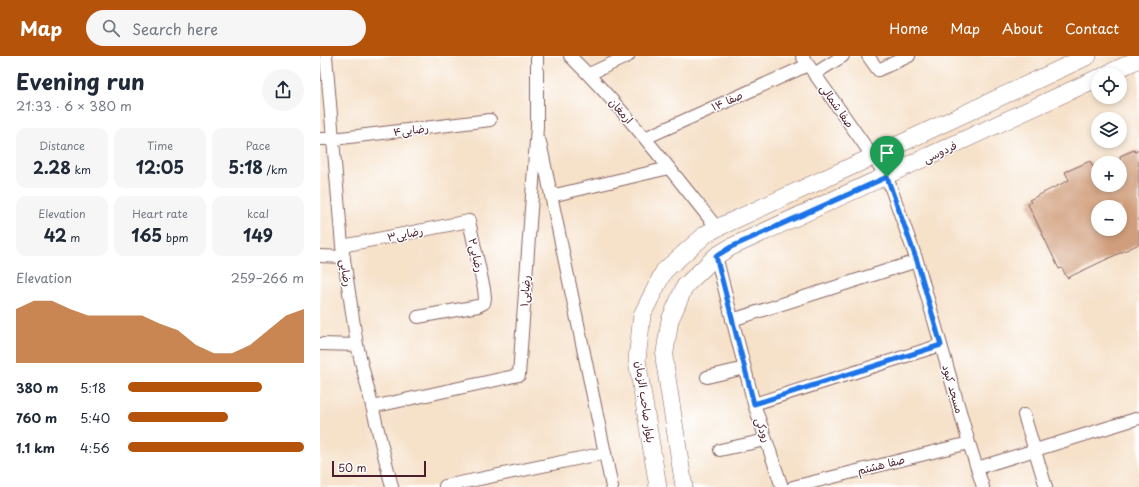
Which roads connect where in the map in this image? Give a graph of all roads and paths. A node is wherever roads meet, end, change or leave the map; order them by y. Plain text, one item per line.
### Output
1 (326, 56) edge
2 (537, 56) edge
3 (570, 56) edge
4 (628, 56) edge
5 (843, 56) edge
6 (868, 56) edge
7 (909, 56) edge
8 (1088, 56) edge
9 (1139, 59) edge
10 (808, 65) edge
11 (1120, 68) edge
12 (589, 74) junction
13 (1091, 81) edge
14 (490, 120) dead end
15 (537, 127) junction
16 (646, 138) junction
17 (320, 139) edge
18 (333, 139) junction
19 (872, 157) junction
20 (669, 168) junction
21 (887, 177) junction
22 (551, 196) junction
23 (469, 221) joint
24 (717, 228) junction
25 (343, 252) junction
26 (320, 256) edge
27 (716, 256) junction
28 (917, 261) junction
29 (418, 317) dead end
30 (732, 320) junction
31 (320, 344) edge
32 (357, 345) junction
33 (941, 345) junction
34 (745, 368) junction
35 (707, 377) dead end
36 (754, 404) junction
37 (372, 407) junction
38 (1024, 414) dead end
39 (1139, 418) edge
40 (766, 440) junction
41 (969, 443) junction
42 (720, 450) dead end
43 (1035, 450) junction
44 (605, 453) junction
45 (977, 468) junction
46 (445, 486) dead end
47 (392, 487) edge
48 (612, 487) edge
49 (658, 487) edge
50 (684, 487) edge
51 (782, 487) edge
52 (793, 487) edge
53 (983, 487) edge
54 (1046, 487) edge

1 - 18 street, رضایی
2 - 15 street, رضایی۱
3 - 12 street, ارمغان
4 - 12 street
5 - 10 street, صفا ۱۴
6 - 7 street
8 - 19 main road
9 - 11 main road
10 - 16 street, صفا ۱۴
10 - 19 street, صفا شمالی
12 - 16 street, ارمغان
13 - 21 main road, فردوسی
14 - 18 street, رضایی۴
15 - 22 street
15 - 37 street, رضایی۱
16 - 20 street, ارمغان
17 - 18 street, رضایی۴
18 - 25 street, رضایی
19 - 21 street, صفا شمالی
19 - 24 main road
20 - 22 street
20 - 24 street, ارمغان
21 - 27 main road, فردوسی
21 - 28 street, مسجد کبود
22 - 44 street
23 - 25 street, رضایی۳
23 - 29 street, رضایی۲
24 - 49 main road, بلوار صاحب الزمان
25 - 26 street, رضایی۳
25 - 32 street, رضایی
27 - 30 street, رودکی
27 - 50 main road
28 - 30 street
28 - 33 street, مسجد کبود
30 - 34 street, رودکی
31 - 32 street
32 - 37 street, رضایی
33 - 36 street
33 - 41 street, مسجد کبود
34 - 35 street
34 - 36 street, رودکی
36 - 40 street, رودکی
37 - 47 street, رضایی
38 - 43 street
39 - 43 street
40 - 42 street
40 - 51 street, رودکی
41 - 45 street, مسجد کبود
41 - 52 street, صفا هشتم
43 - 45 street
43 - 54 street
44 - 46 street
44 - 48 street
45 - 53 street, مسجد کبود

